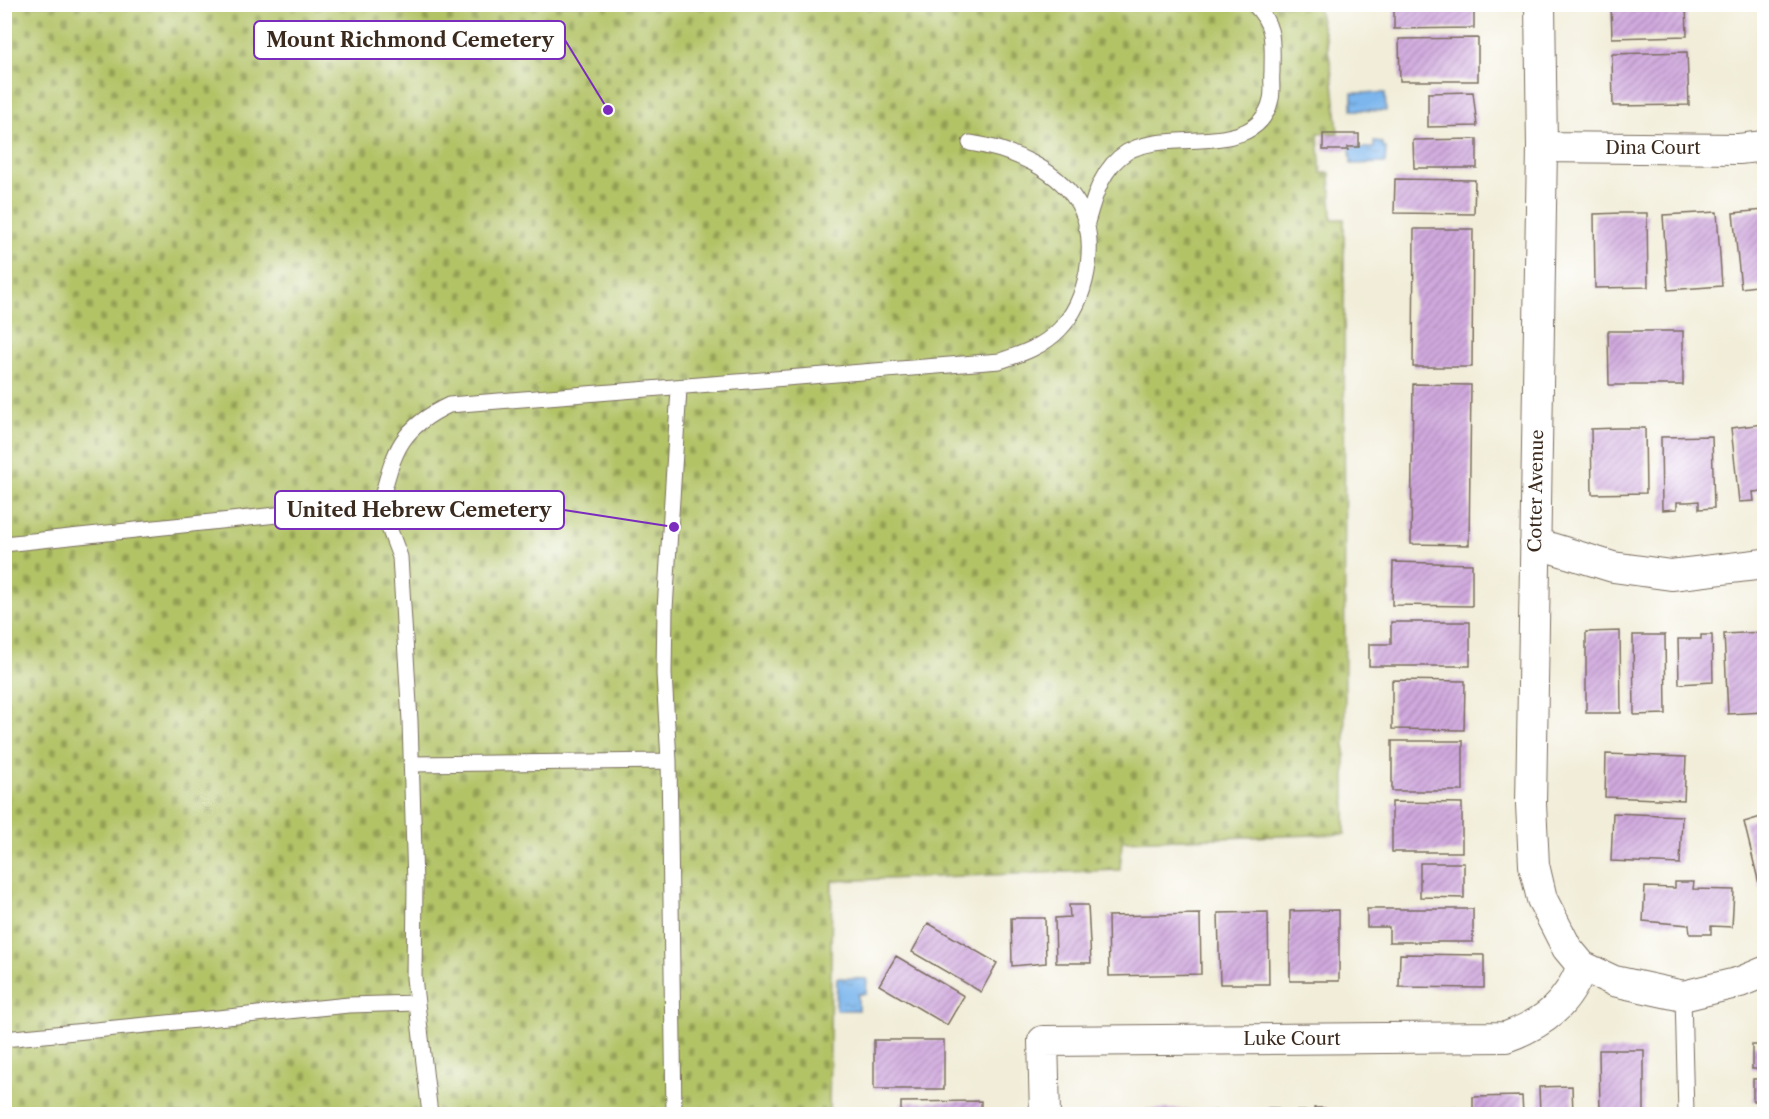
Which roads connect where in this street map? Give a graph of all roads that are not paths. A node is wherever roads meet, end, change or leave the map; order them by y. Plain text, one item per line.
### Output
1 (1254, 4) edge
2 (1540, 4) edge
3 (970, 143) dead end
4 (1764, 146) edge
5 (1542, 147) junction
6 (1086, 226) junction
7 (679, 389) junction
8 (380, 504) junction
9 (1535, 543) junction
10 (4, 544) edge
11 (1764, 564) edge
12 (669, 761) junction
13 (412, 764) junction
14 (1582, 966) junction
15 (1764, 972) edge
16 (1683, 996) junction
17 (417, 1003) junction
18 (4, 1039) edge
19 (430, 1114) edge
20 (674, 1114) edge
21 (1045, 1114) edge
22 (1686, 1114) edge

1 - 6 lane
2 - 5 street, Cotter Avenue
3 - 6 lane
4 - 5 street, Dina Court
5 - 9 street, Cotter Avenue
6 - 7 lane
7 - 8 lane
7 - 12 lane
8 - 10 lane
8 - 13 lane
9 - 11 street
9 - 14 street, Cotter Avenue
12 - 13 lane
12 - 20 lane
13 - 17 lane
14 - 16 street
14 - 21 street, Luke Court
15 - 16 street
16 - 22 lane
17 - 18 lane
17 - 19 lane

